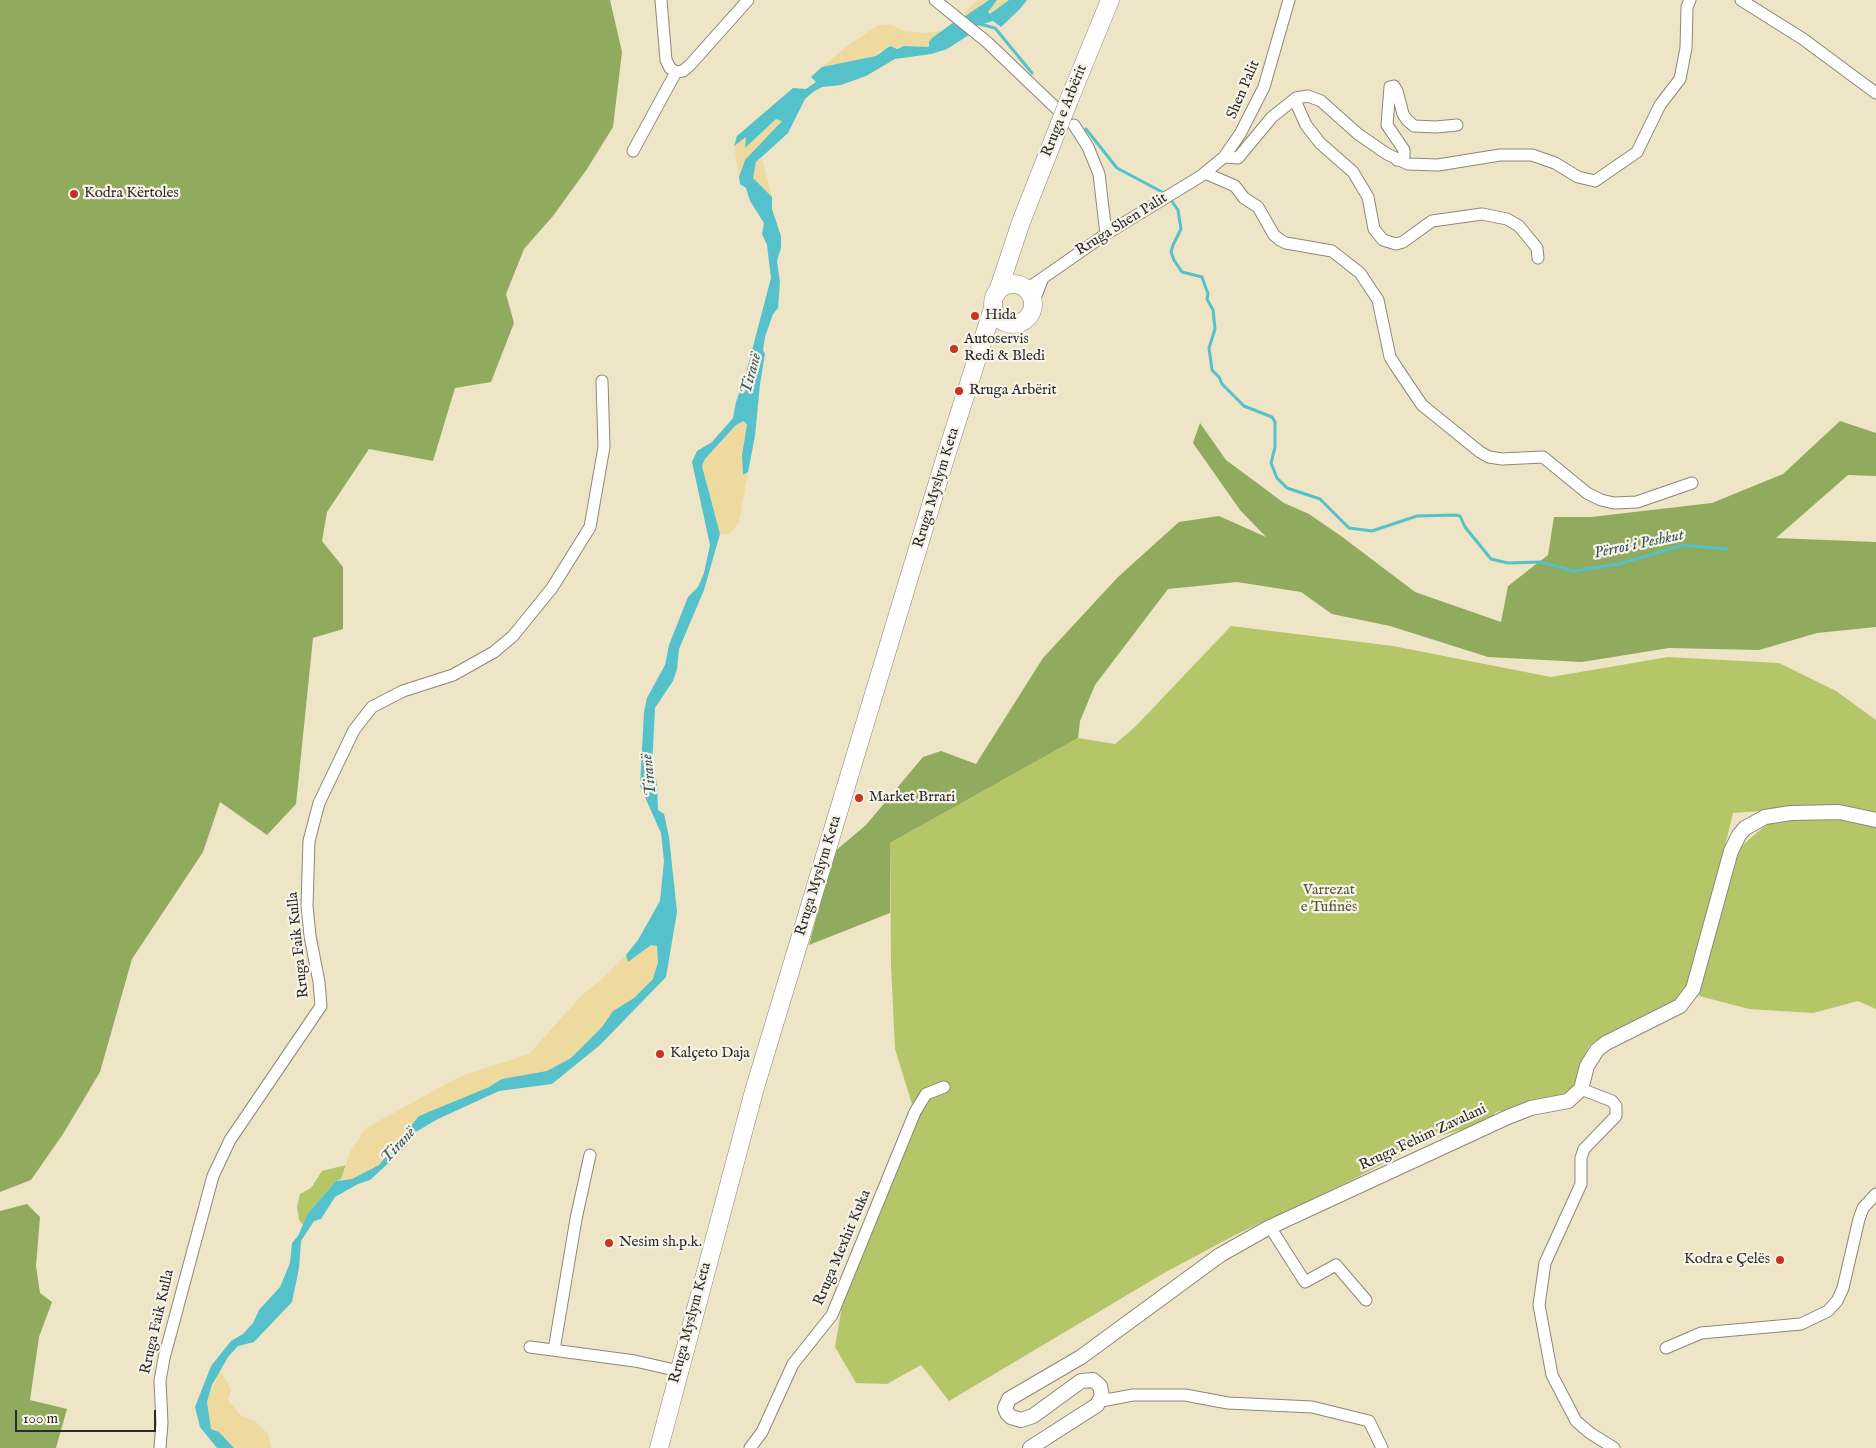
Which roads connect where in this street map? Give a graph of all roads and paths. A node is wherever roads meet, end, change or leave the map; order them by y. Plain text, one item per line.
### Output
1 (661, 0) edge
2 (748, 0) edge
3 (935, 0) edge
4 (1110, 0) edge
5 (1288, 0) edge
6 (1690, 0) edge
7 (1741, 0) edge
8 (676, 72) junction
9 (1876, 93) edge
10 (1291, 102) junction
11 (1065, 115) junction
12 (1457, 125) dead end
13 (633, 151) dead end
14 (1224, 158) junction
15 (1397, 160) junction
16 (1203, 174) junction
17 (1021, 222) junction
18 (1106, 234) junction
19 (1538, 258) dead end
20 (1000, 288) junction
21 (1029, 293) junction
22 (993, 308) junction
23 (1011, 324) junction
24 (983, 342) junction
25 (602, 381) dead end
26 (1692, 483) dead end
27 (1876, 820) edge
28 (944, 1087) dead end
29 (1581, 1089) junction
30 (590, 1155) dead end
31 (1876, 1194) edge
32 (1270, 1227) junction
33 (1366, 1300) dead end
34 (530, 1347) dead end
35 (1666, 1348) dead end
36 (554, 1350) junction
37 (678, 1371) junction
38 (1101, 1401) junction
39 (1593, 1435) junction
40 (160, 1448) edge
41 (659, 1448) edge
42 (750, 1448) edge
43 (1030, 1448) edge
44 (1382, 1448) edge
45 (1614, 1448) edge
46 (1626, 1448) edge

1 - 8 street
2 - 8 street
3 - 11 street
4 - 11 main road, Rruga e Arbërit
5 - 14 street, Shen Palit
6 - 15 street
7 - 9 street
8 - 13 street
10 - 14 street
10 - 15 street
10 - 19 street
11 - 17 main road, Rruga e Arbërit
11 - 18 street
12 - 15 street
14 - 16 street, Shen Palit
16 - 18 street, Rruga Shen Palit
16 - 26 street
17 - 20 main road, Rruga e Arbërit
17 - 21 main road, Rruga e Arbërit
18 - 21 street, Rruga Shen Palit
20 - 21 main road
20 - 22 main road
21 - 23 main road
22 - 23 main road
22 - 24 main road, Rruga Myslym Keta
23 - 24 main road
24 - 37 main road, Rruga Myslym Keta
25 - 40 street, Rruga Faik Kulla
27 - 29 street
28 - 42 street, Rruga Mexhit Kuka
29 - 32 street, Rruga Fehim Zavalani
29 - 39 street
30 - 36 street
31 - 35 street
32 - 33 street
32 - 38 street, Rruga Fehim Zavalani
34 - 36 street
36 - 37 street
37 - 41 main road, Rruga Myslym Keta
38 - 43 street
38 - 44 street
39 - 45 street
39 - 46 street

